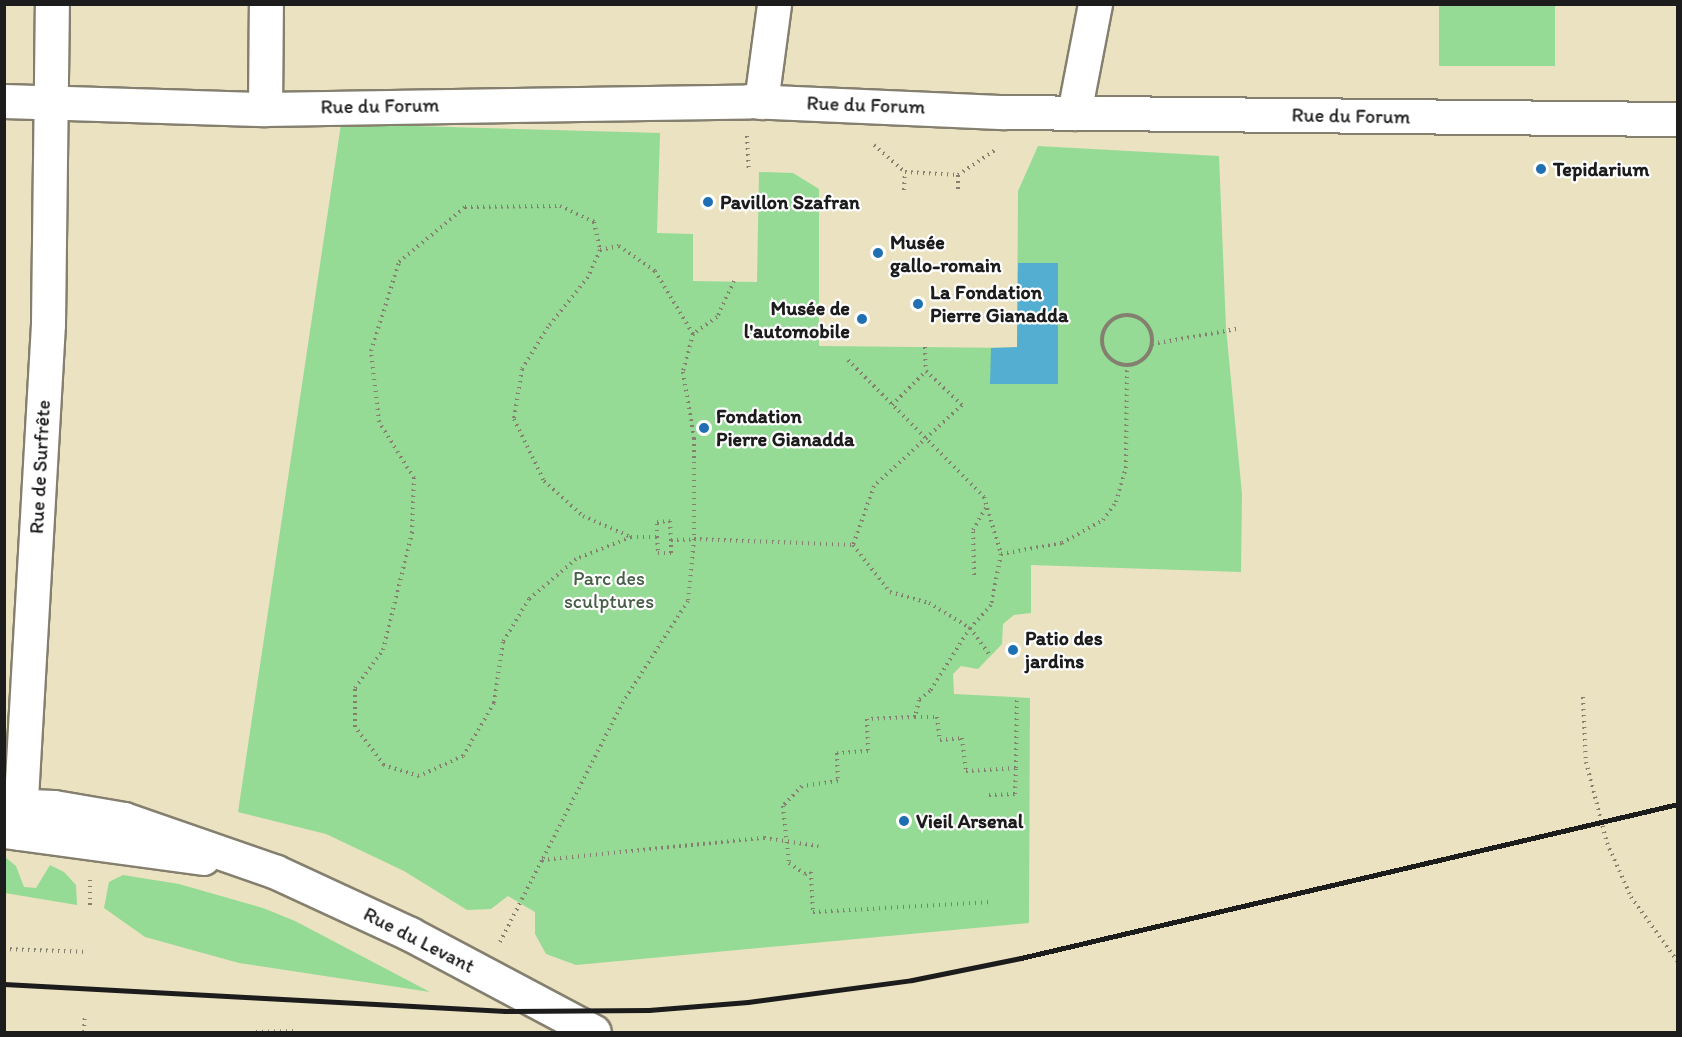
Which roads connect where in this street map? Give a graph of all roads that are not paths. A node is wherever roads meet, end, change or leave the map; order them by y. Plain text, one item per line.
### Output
1 (52, 4) edge
2 (266, 4) edge
3 (774, 4) edge
4 (1095, 4) edge
5 (4, 101) edge
6 (54, 101) junction
7 (761, 102) junction
8 (265, 109) junction
9 (1074, 113) junction
10 (1677, 119) edge
11 (12, 818) edge
12 (594, 1032) edge

1 - 6 street, Rue de Surfrête
2 - 8 street
3 - 7 street
4 - 9 street
5 - 6 street
6 - 8 street, Rue du Forum
6 - 11 street, Rue de Surfrête
7 - 8 street, Rue du Forum
7 - 9 street, Rue du Forum
9 - 10 street, Rue du Forum
11 - 12 street, Rue du Levant

